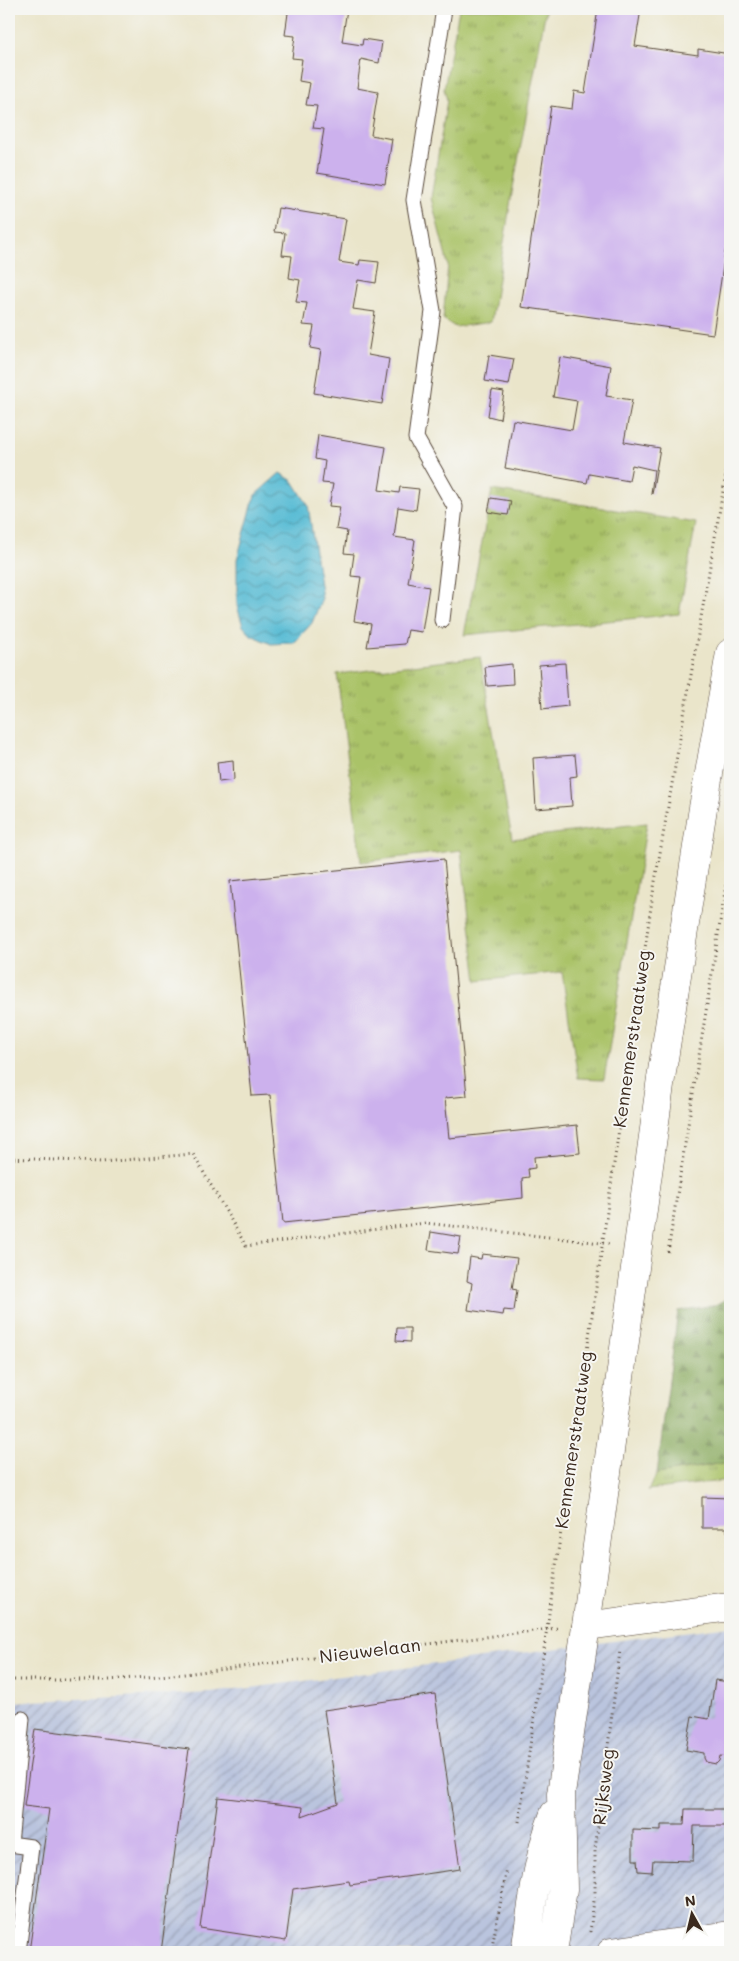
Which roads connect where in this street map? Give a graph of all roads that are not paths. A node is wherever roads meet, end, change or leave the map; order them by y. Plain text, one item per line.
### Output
1 (444, 9) edge
2 (442, 620) dead end
3 (730, 653) edge
4 (730, 1607) edge
5 (586, 1626) junction
6 (22, 1720) dead end
7 (561, 1794) junction
8 (730, 1935) edge
9 (18, 1952) edge
10 (525, 1952) edge
11 (553, 1952) edge
12 (611, 1952) edge

1 - 2 lane
3 - 5 main road, Kennemerstraatweg
4 - 5 main road
5 - 7 main road
6 - 9 lane
7 - 10 main road
7 - 11 main road
8 - 12 main road

